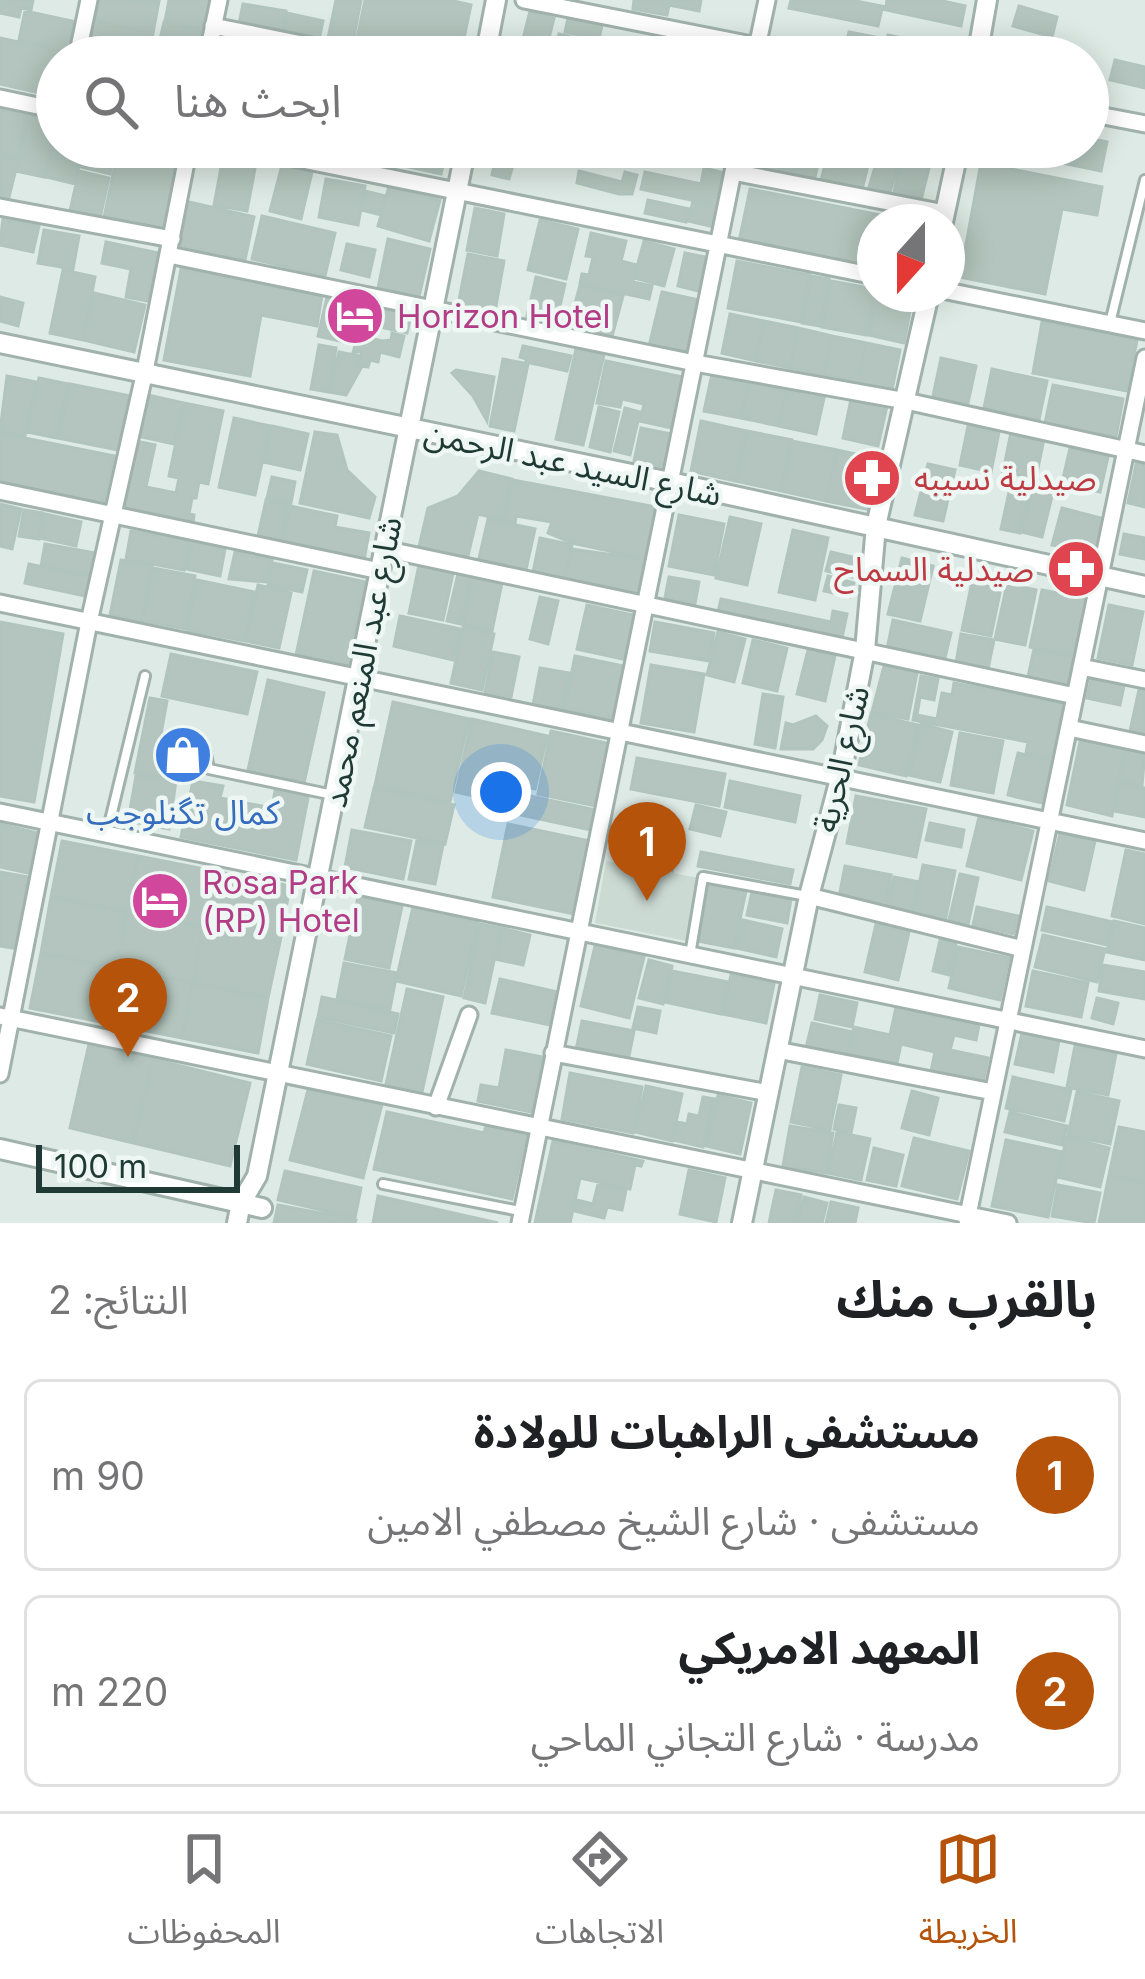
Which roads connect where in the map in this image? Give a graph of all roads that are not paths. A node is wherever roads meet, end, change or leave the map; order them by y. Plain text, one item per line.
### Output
1 (89, 0) edge
2 (219, 0) edge
3 (496, 0) edge
4 (524, 0) edge
5 (767, 0) edge
6 (987, 0) edge
7 (214, 26) junction
8 (81, 36) edge
9 (212, 36) edge
10 (263, 36) edge
11 (488, 36) edge
12 (688, 36) edge
13 (759, 36) edge
14 (980, 36) edge
15 (0, 98) edge
16 (36, 106) edge
17 (1109, 117) edge
18 (1145, 124) edge
19 (185, 168) edge
20 (343, 168) edge
21 (462, 168) edge
22 (734, 168) edge
23 (955, 168) edge
24 (733, 172) junction
25 (1145, 180) edge
26 (457, 191) junction
27 (880, 204) edge
28 (947, 204) edge
29 (0, 207) edge
30 (719, 245) junction
31 (171, 247) junction
32 (857, 273) edge
33 (965, 295) edge
34 (433, 309) junction
35 (924, 312) edge
36 (1109, 324) junction
37 (1145, 332) edge
38 (0, 343) edge
39 (1145, 358) edge
40 (695, 363) junction
41 (145, 371) junction
42 (906, 401) junction
43 (409, 429) junction
44 (1126, 450) junction
45 (1145, 454) edge
46 (670, 482) junction
47 (0, 491) edge
48 (113, 514) junction
49 (876, 526) junction
50 (385, 549) junction
51 (380, 571) junction
52 (1100, 577) junction
53 (1145, 586) edge
54 (0, 603) edge
55 (647, 604) junction
56 (88, 622) junction
57 (865, 650) junction
58 (1081, 667) junction
59 (145, 676) dead end
60 (358, 678) junction
61 (1145, 680) edge
62 (1075, 696) junction
63 (1069, 728) junction
64 (622, 730) junction
65 (1145, 744) edge
66 (205, 749) dead end
67 (841, 775) junction
68 (334, 796) junction
69 (0, 812) edge
70 (1050, 818) junction
71 (50, 823) junction
72 (107, 834) junction
73 (1145, 841) edge
74 (318, 878) junction
75 (809, 896) junction
76 (579, 932) junction
77 (1023, 949) junction
78 (690, 955) junction
79 (792, 976) junction
80 (469, 1015) dead end
81 (6, 1017) edge
82 (1008, 1021) junction
83 (1145, 1049) edge
84 (777, 1051) junction
85 (553, 1053) junction
86 (278, 1073) junction
87 (0, 1074) edge
88 (993, 1092) junction
89 (769, 1093) junction
90 (436, 1107) junction
91 (538, 1126) junction
92 (0, 1149) edge
93 (754, 1171) junction
94 (257, 1176) junction
95 (383, 1184) dead end
96 (241, 1203) junction
97 (261, 1215) edge
98 (521, 1217) edge
99 (967, 1219) edge
100 (237, 1223) edge
101 (742, 1223) edge
102 (1009, 1223) edge

1 - 8 street
2 - 7 street
3 - 11 street
4 - 12 street
5 - 13 street
6 - 14 street
7 - 9 street
7 - 10 street
15 - 16 street
17 - 18 street
19 - 31 street
20 - 26 street
21 - 26 street, شارع عبد المنعم محمد
22 - 24 street
23 - 28 street
24 - 27 street
24 - 30 street
25 - 36 lane
26 - 30 street
26 - 34 street, شارع عبد المنعم محمد
29 - 31 street
30 - 32 street
30 - 40 street
31 - 34 street
31 - 41 street
33 - 36 street
34 - 40 street
34 - 43 street, شارع عبد المنعم محمد
35 - 42 street, شارع الحرية
36 - 37 street
38 - 41 street, شارع السيد عبد الرحمن
39 - 44 street
40 - 42 street
40 - 46 street
41 - 43 street, شارع السيد عبد الرحمن
41 - 48 street
42 - 44 street
42 - 49 street, شارع الحرية
43 - 46 street, شارع السيد عبد الرحمن
43 - 50 street, شارع عبد المنعم محمد
44 - 45 street
44 - 52 street
46 - 49 street, شارع السيد عبد الرحمن
46 - 55 street
47 - 48 street
48 - 51 street
48 - 56 street
49 - 52 street, شارع السيد عبد الرحمن
49 - 57 street, شارع الحرية
50 - 51 street, شارع عبد المنعم محمد
50 - 55 street
51 - 60 street, شارع عبد المنعم محمد
52 - 53 street, شارع السيد عبد الرحمن
52 - 58 street
54 - 56 street
55 - 57 street
55 - 64 street
56 - 60 street
56 - 71 street
57 - 62 street
57 - 67 street, شارع الحرية
58 - 61 street
58 - 62 street
59 - 72 lane
60 - 64 street
60 - 68 street, شارع عبد المنعم محمد
62 - 63 street
63 - 65 street
63 - 70 street
64 - 67 street
64 - 76 street
66 - 68 lane
67 - 70 street
67 - 75 street, شارع الحرية
68 - 74 street, شارع عبد المنعم محمد
69 - 71 street
70 - 73 street
70 - 77 street
71 - 72 street
71 - 81 street
72 - 74 street
74 - 76 street
74 - 86 street, شارع عبد المنعم محمد
75 - 77 street
75 - 78 lane
75 - 79 street, شارع الحرية
76 - 78 street
76 - 85 street
77 - 82 street
78 - 79 street
79 - 82 street
79 - 84 street, شارع الحرية
80 - 90 street
81 - 86 street
81 - 87 street
82 - 83 street
82 - 88 street
84 - 88 street
84 - 89 street, شارع الحرية
85 - 89 street
85 - 91 street
86 - 90 street
86 - 94 street, شارع عبد المنعم محمد
88 - 99 street
89 - 93 street, شارع الحرية
90 - 91 street
91 - 93 street
91 - 98 street
92 - 96 street
93 - 99 street
93 - 101 street, شارع الحرية
94 - 96 street, شارع عبد المنعم محمد
94 - 97 street, شارع عبد المنعم محمد
95 - 98 lane
96 - 97 street
96 - 100 street, شارع عبد المنعم محمد
99 - 102 street

